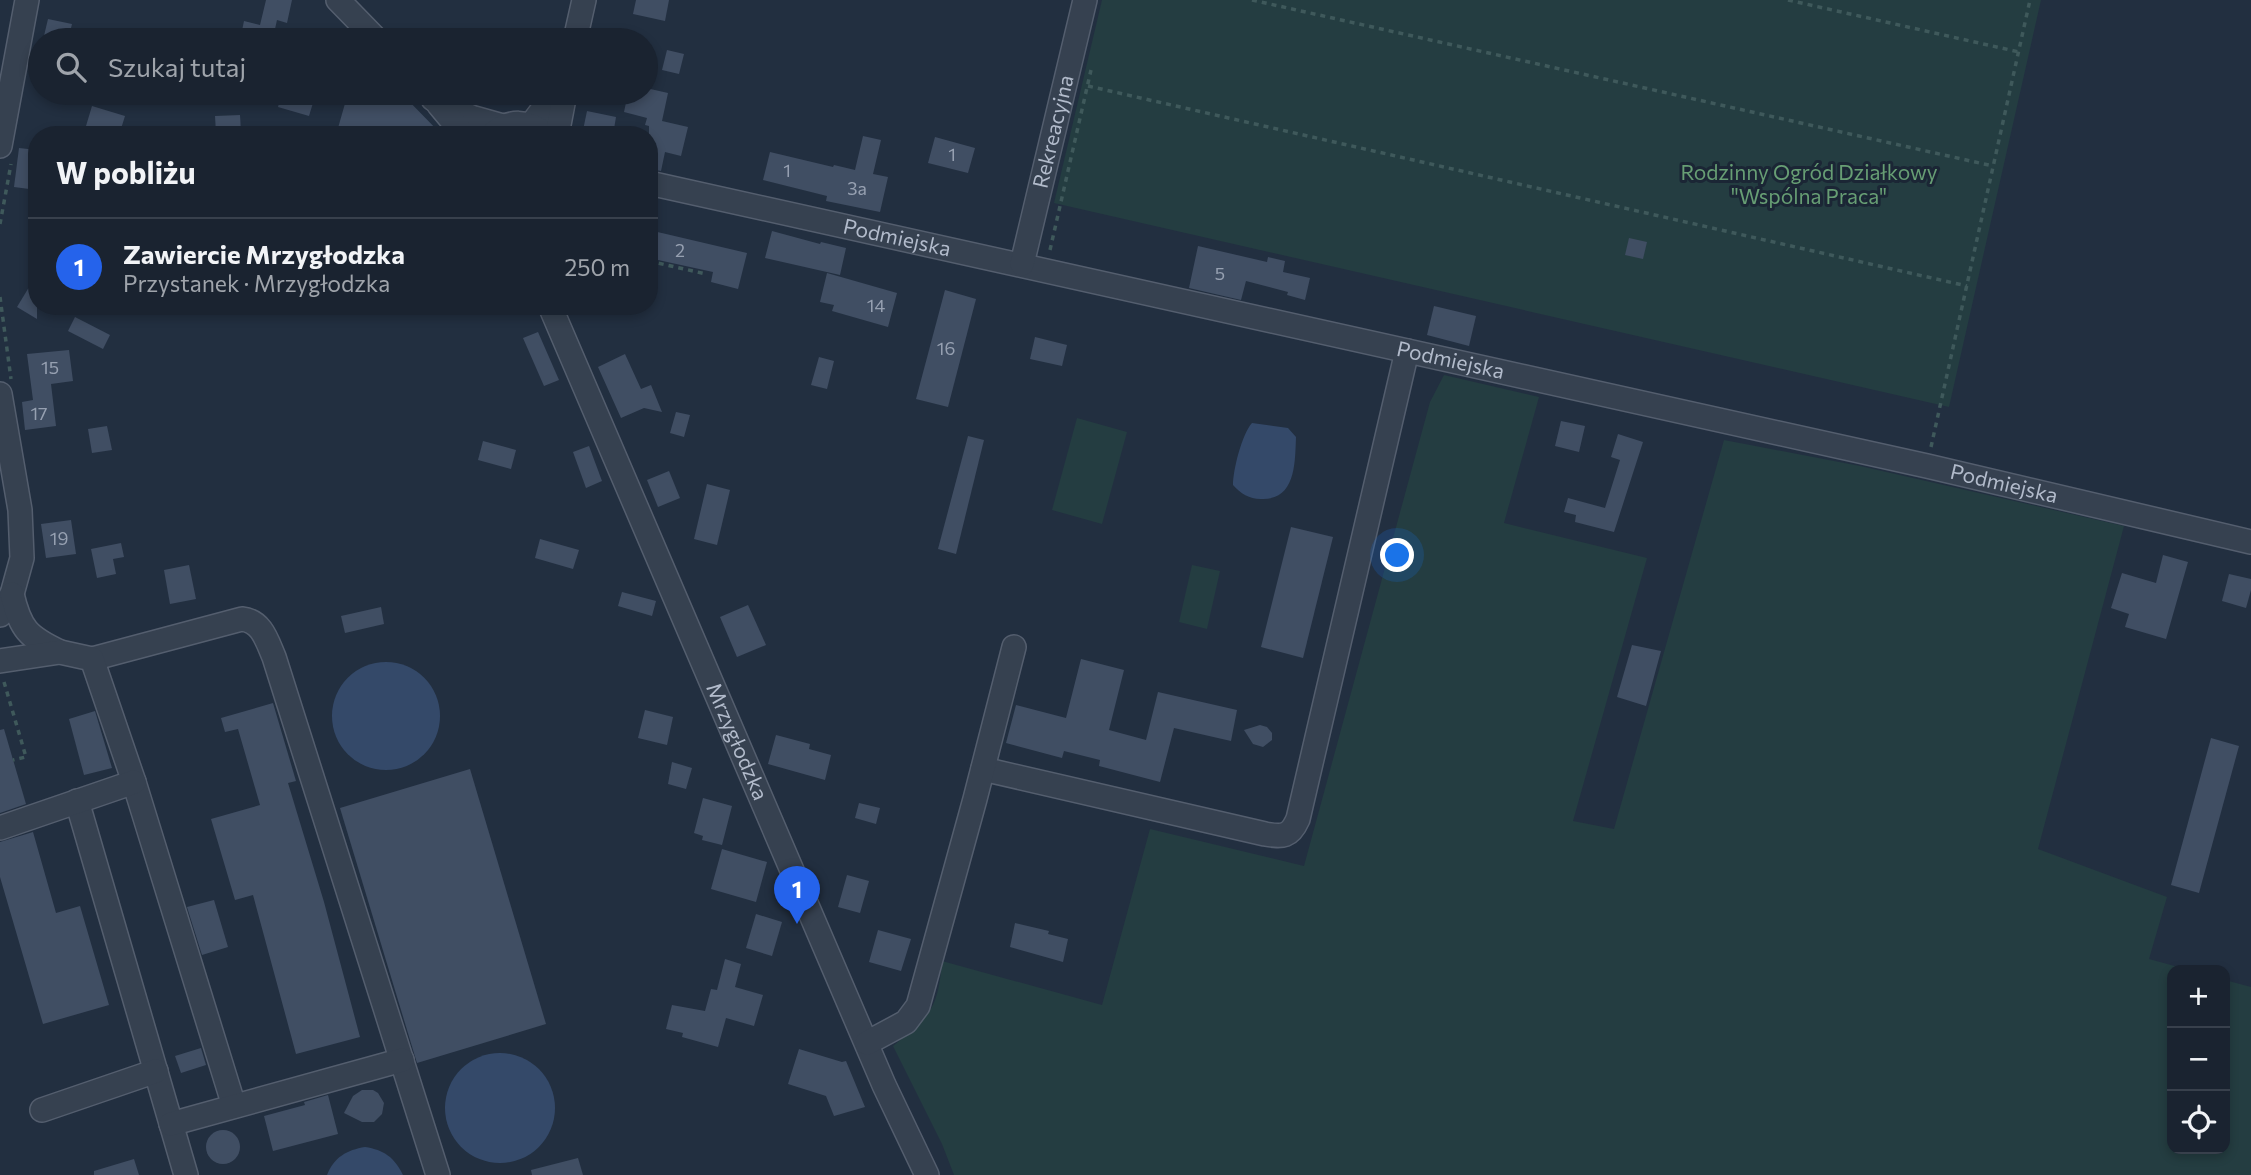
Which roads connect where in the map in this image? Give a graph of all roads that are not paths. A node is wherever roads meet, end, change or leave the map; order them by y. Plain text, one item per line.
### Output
1 (26, 0) edge
2 (338, 0) edge
3 (584, 0) edge
4 (1085, 0) edge
5 (365, 28) edge
6 (578, 28) edge
7 (10, 34) edge
8 (438, 105) edge
9 (448, 105) edge
10 (550, 105) edge
11 (563, 105) edge
12 (456, 126) edge
13 (489, 126) edge
14 (507, 126) edge
15 (525, 126) edge
16 (541, 126) edge
17 (559, 126) edge
18 (0, 146) edge
19 (658, 185) edge
20 (1022, 264) junction
21 (554, 315) edge
22 (1407, 351) junction
23 (0, 394) edge
24 (2251, 542) edge
25 (12, 594) junction
26 (0, 615) edge
27 (1014, 648) dead end
28 (60, 652) junction
29 (92, 659) junction
30 (1, 667) edge
31 (983, 769) junction
32 (134, 782) junction
33 (77, 801) junction
34 (0, 828) edge
35 (867, 1043) junction
36 (402, 1060) junction
37 (156, 1071) junction
38 (234, 1106) junction
39 (42, 1110) dead end
40 (171, 1124) junction
41 (186, 1175) edge
42 (438, 1175) edge
43 (927, 1175) edge

1 - 7 street
2 - 5 street
3 - 6 street
4 - 20 street, Rekreacyjna
7 - 18 street
8 - 12 street
9 - 13 street
10 - 16 street
11 - 17 street
14 - 15 street
19 - 20 street, Podmiejska
20 - 22 street, Podmiejska
21 - 35 street, Mrzygłodzka
22 - 24 street, Podmiejska
22 - 31 street
23 - 25 street
25 - 26 street
25 - 28 street
27 - 31 street
28 - 29 street
28 - 30 street
29 - 32 street
29 - 36 street
31 - 35 street
32 - 33 street
32 - 38 street
33 - 34 street
33 - 37 street
35 - 43 street, Mrzygłodzka
36 - 38 street
36 - 42 street
37 - 39 street
37 - 40 street
38 - 40 street
40 - 41 street

